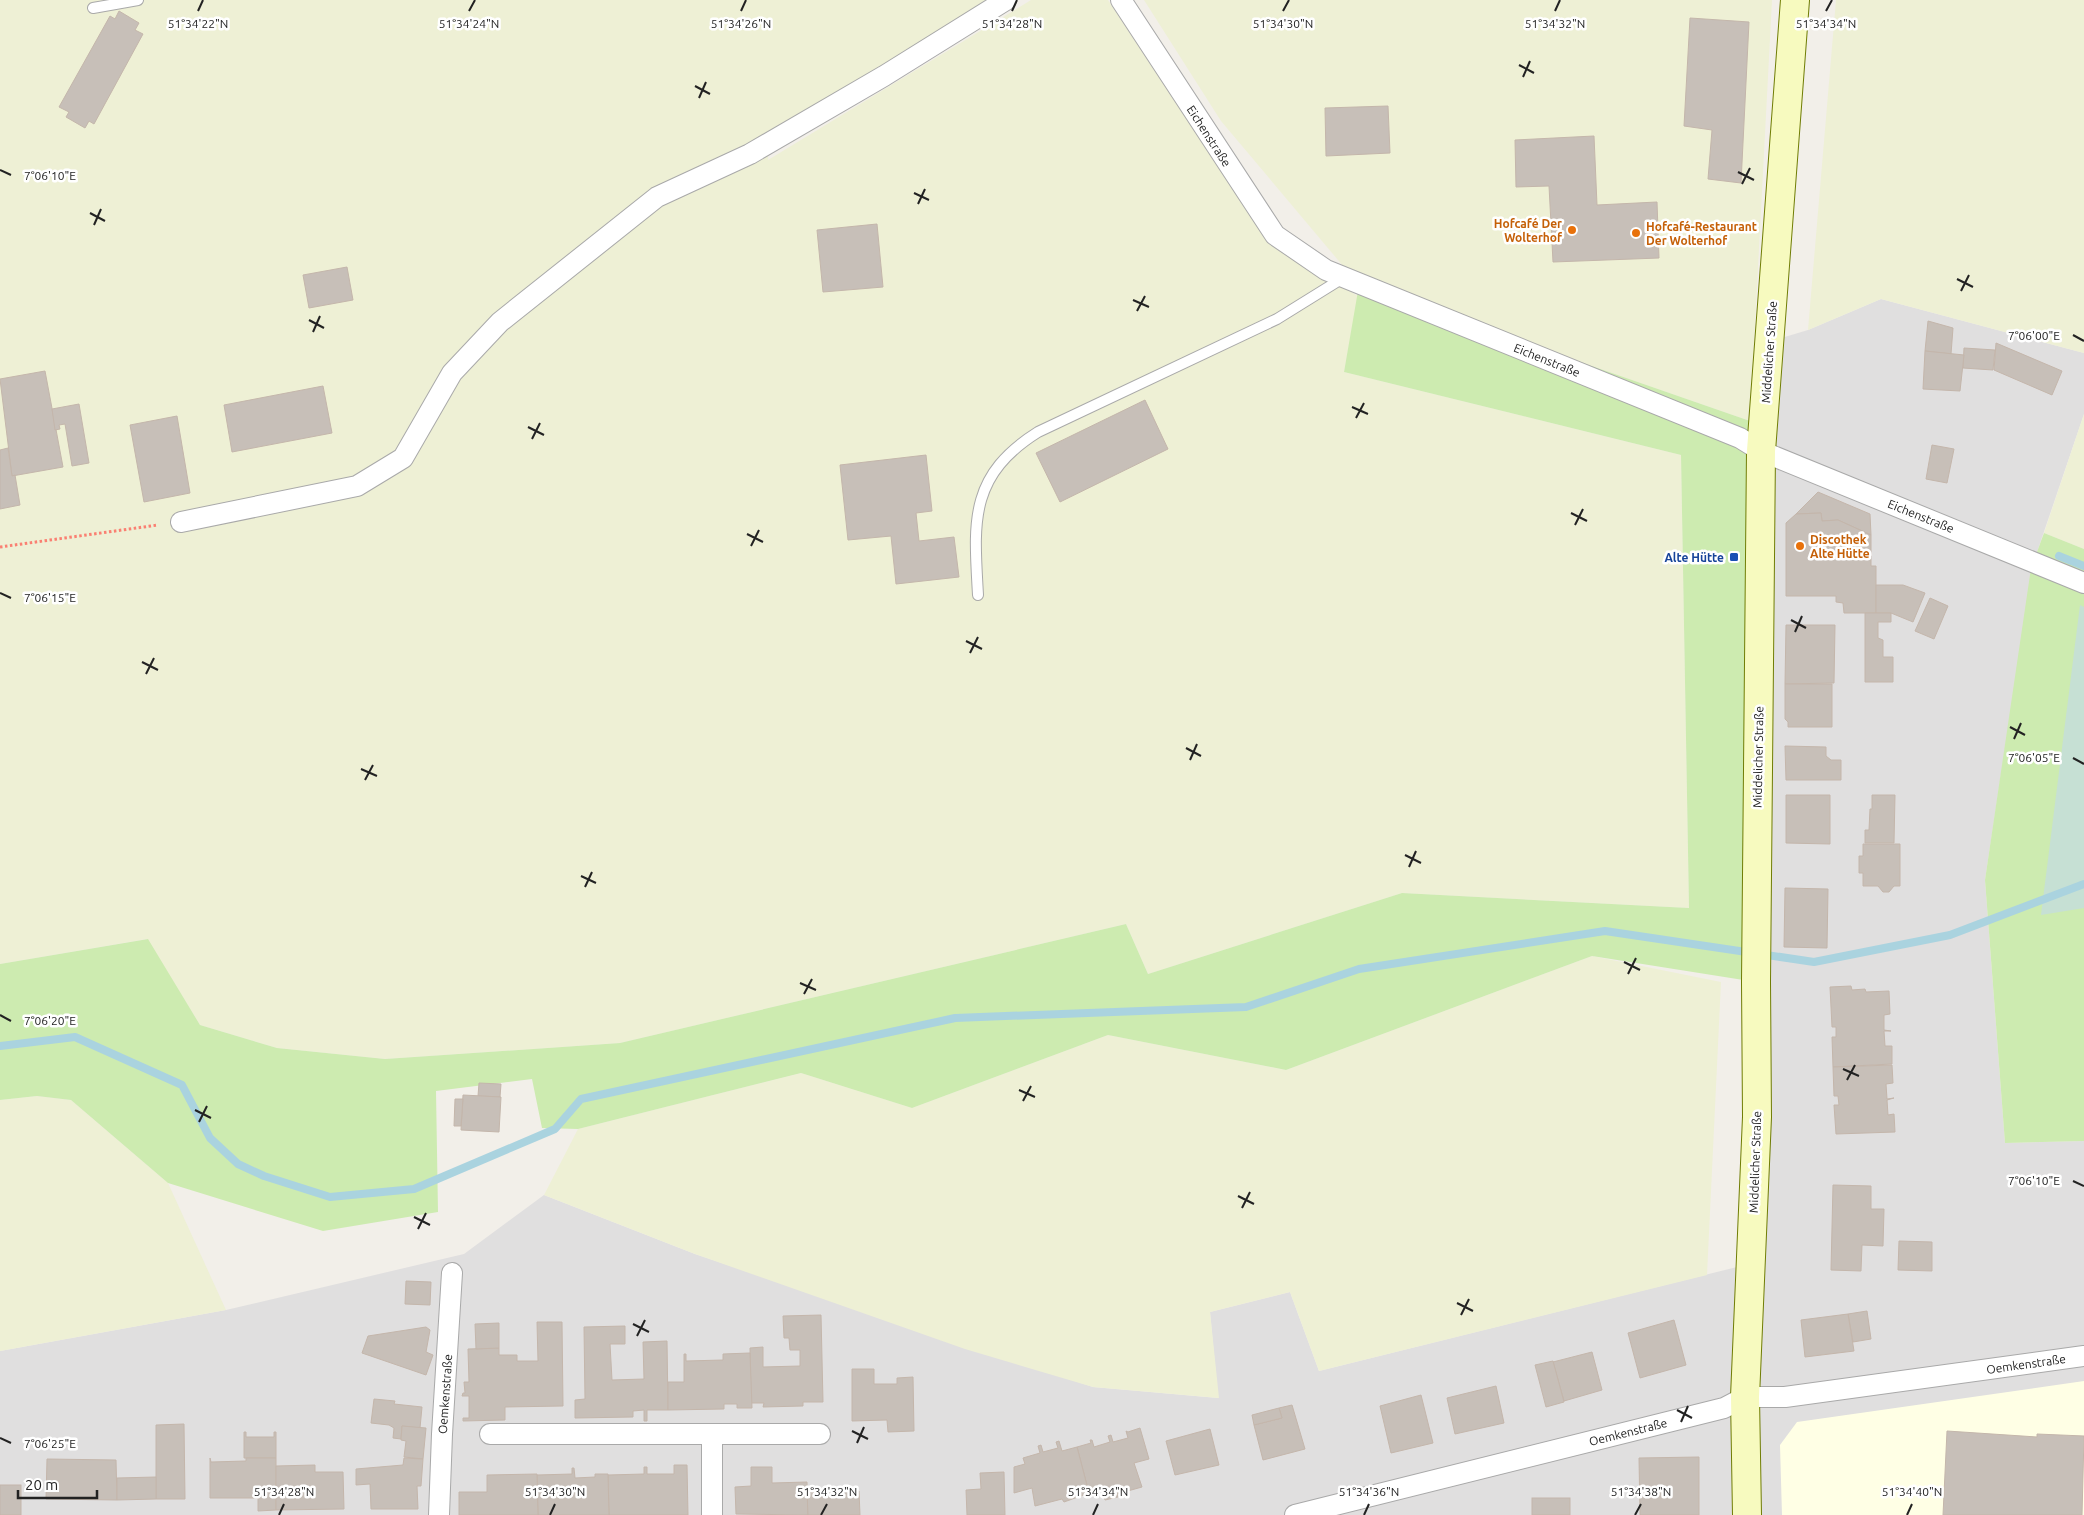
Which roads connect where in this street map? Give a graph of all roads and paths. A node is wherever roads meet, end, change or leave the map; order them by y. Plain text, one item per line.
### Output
1 (138, 0) edge
2 (1006, 0) edge
3 (1121, 0) edge
4 (1795, 0) edge
5 (93, 8) dead end
6 (1344, 277) junction
7 (1761, 451) junction
8 (181, 522) joint
9 (0, 547) edge
10 (2084, 583) edge
11 (978, 595) dead end
12 (452, 1273) dead end
13 (2084, 1356) edge
14 (1746, 1397) junction
15 (490, 1434) dead end
16 (820, 1434) dead end
17 (712, 1435) junction
18 (439, 1515) edge
19 (712, 1515) edge
20 (1295, 1515) edge
21 (1747, 1515) edge

1 - 5 lane
2 - 8 street
3 - 6 street, Eichenstraße
4 - 7 street, Middelicher Straße
6 - 7 street, Eichenstraße
6 - 11 lane
7 - 10 street, Eichenstraße
7 - 14 street, Middelicher Straße
8 - 9 path
12 - 18 street, Oemkenstraße
13 - 14 street, Oemkenstraße
14 - 20 street, Oemkenstraße
14 - 21 street, Middelicher Straße
15 - 17 street
16 - 17 street
17 - 19 street

